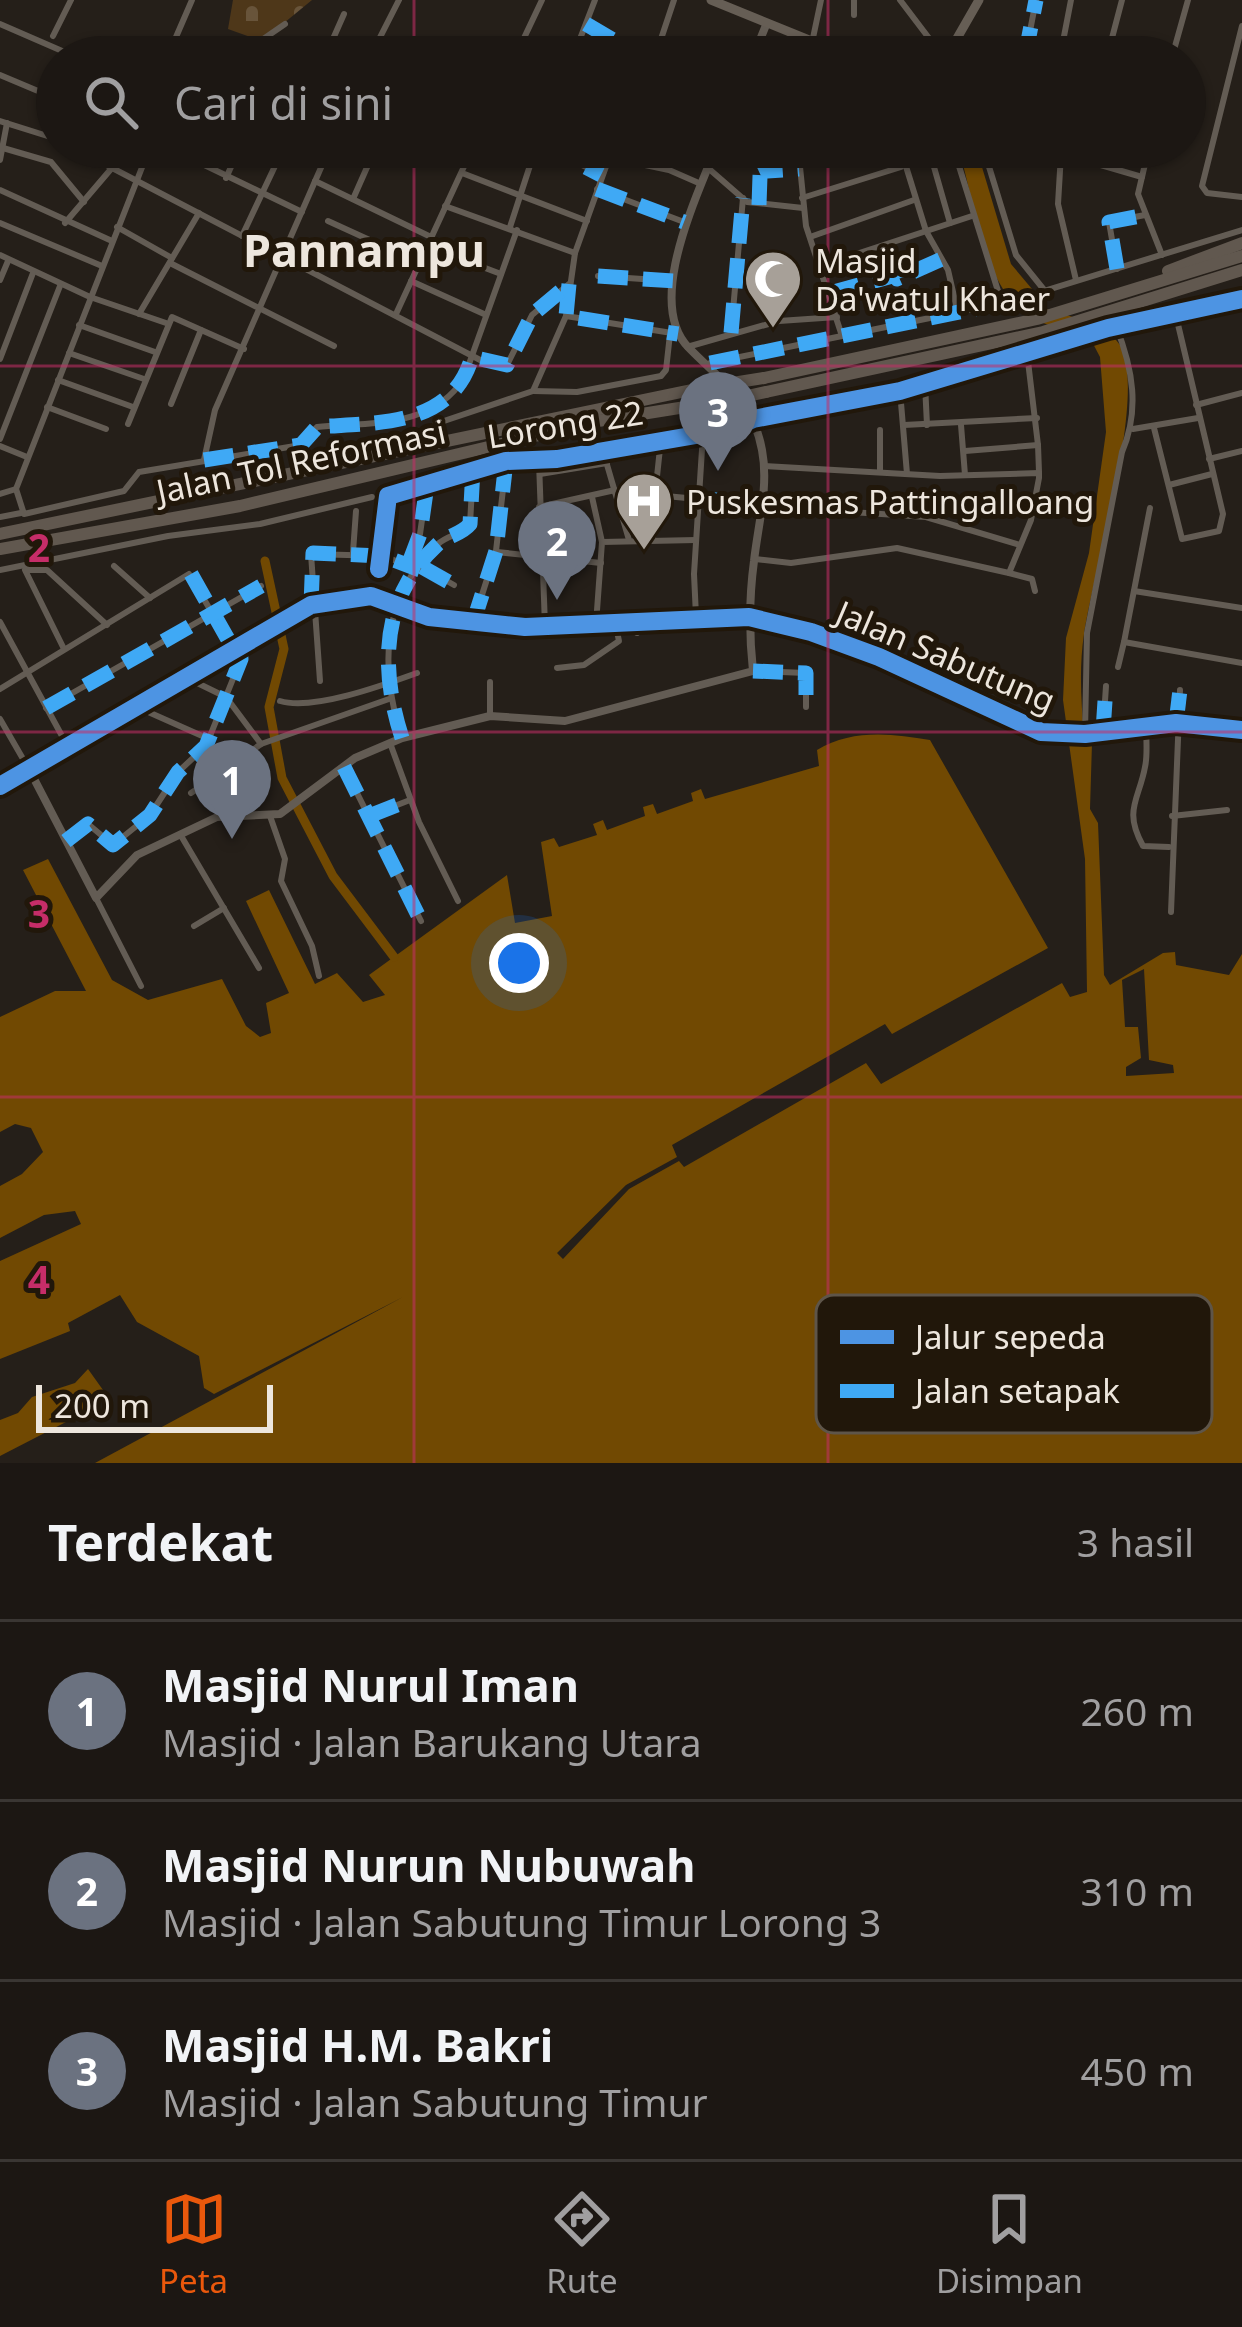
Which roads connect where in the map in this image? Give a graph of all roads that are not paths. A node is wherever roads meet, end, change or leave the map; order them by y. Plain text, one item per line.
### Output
1 (71, 0) edge
2 (192, 0) edge
3 (399, 0) edge
4 (542, 0) edge
5 (595, 0) edge
6 (674, 0) edge
7 (711, 0) edge
8 (821, 0) edge
9 (854, 0) edge
10 (900, 0) edge
11 (979, 0) edge
12 (1036, 0) edge
13 (1071, 0) edge
14 (1122, 0) edge
15 (1187, 0) edge
16 (344, 14) dead end
17 (854, 15) dead end
18 (0, 24) edge
19 (285, 24) dead end
20 (766, 25) junction
21 (1241, 32) edge
22 (53, 36) dead end
23 (176, 36) edge
24 (268, 36) edge
25 (334, 36) edge
26 (381, 36) edge
27 (525, 36) edge
28 (581, 36) edge
29 (662, 36) edge
30 (762, 36) edge
31 (797, 36) edge
32 (815, 36) edge
33 (927, 36) edge
34 (955, 36) edge
35 (1029, 36) edge
36 (1064, 36) edge
37 (1113, 36) edge
38 (1178, 36) edge
39 (36, 40) edge
40 (0, 75) edge
41 (36, 90) edge
42 (3, 122) edge
43 (36, 132) edge
44 (3, 148) edge
45 (36, 156) edge
46 (0, 160) edge
47 (56, 168) edge
48 (142, 168) edge
49 (207, 168) edge
50 (231, 168) edge
51 (274, 168) edge
52 (321, 168) edge
53 (366, 168) edge
54 (462, 168) edge
55 (529, 168) edge
56 (587, 168) edge
57 (603, 168) edge
58 (659, 168) edge
59 (708, 168) joint
60 (799, 168) edge
61 (889, 168) edge
62 (904, 168) edge
63 (934, 168) edge
64 (959, 168) edge
65 (989, 168) edge
66 (1060, 168) edge
67 (1109, 168) edge
68 (1144, 168) edge
69 (111, 169) joint
70 (460, 173) junction
71 (601, 175) junction
72 (1142, 177) junction
73 (226, 178) junction
74 (315, 181) junction
75 (136, 182) junction
76 (701, 184) junction
77 (597, 189) junction
78 (0, 190) edge
79 (520, 194) junction
80 (262, 195) junction
81 (742, 197) junction
82 (1242, 197) edge
83 (802, 198) junction
84 (352, 199) junction
85 (914, 200) junction
86 (84, 202) junction
87 (445, 206) junction
88 (802, 208) junction
89 (302, 212) junction
90 (200, 213) junction
91 (1145, 215) junction
92 (972, 216) junction
93 (328, 221) dead end
94 (587, 221) junction
95 (684, 222) junction
96 (65, 223) junction
97 (950, 223) junction
98 (0, 224) edge
99 (117, 227) junction
100 (514, 228) junction
101 (1242, 230) edge
102 (926, 231) junction
103 (242, 236) junction
104 (431, 237) junction
105 (810, 237) junction
106 (112, 242) junction
107 (1242, 244) edge
108 (427, 246) junction
109 (575, 253) junction
110 (1162, 255) junction
111 (1242, 256) edge
112 (4, 257) edge
113 (284, 259) junction
114 (172, 262) junction
115 (420, 262) junction
116 (102, 266) junction
117 (820, 266) junction
118 (1117, 268) junction
119 (1242, 270) edge
120 (33, 273) junction
121 (501, 274) junction
122 (598, 276) dead end
123 (1242, 279) edge
124 (0, 280) edge
125 (411, 281) junction
126 (675, 281) junction
127 (1077, 281) junction
128 (569, 284) junction
129 (60, 285) junction
130 (998, 291) dead end
131 (1042, 292) junction
132 (90, 297) junction
133 (1242, 299) edge
134 (1103, 307) junction
135 (261, 309) junction
136 (139, 314) junction
137 (396, 314) junction
138 (958, 314) junction
139 (486, 315) junction
140 (566, 316) junction
141 (1176, 316) junction
142 (838, 317) junction
143 (166, 323) junction
144 (80, 325) junction
145 (1112, 327) junction
146 (200, 330) junction
147 (731, 333) junction
148 (674, 334) junction
149 (842, 337) junction
150 (334, 346) dead end
151 (687, 346) junction
152 (244, 349) junction
153 (155, 352) junction
154 (69, 353) junction
155 (1028, 353) junction
156 (472, 357) junction
157 (0, 359) edge
158 (710, 363) junction
159 (144, 379) junction
160 (58, 380) junction
161 (925, 384) junction
162 (765, 385) junction
163 (533, 391) junction
164 (900, 391) junction
165 (1242, 393) edge
166 (171, 404) dead end
167 (1196, 405) junction
168 (47, 407) junction
169 (133, 407) junction
170 (1037, 418) junction
171 (1198, 418) junction
172 (753, 419) junction
173 (128, 424) dead end
174 (435, 424) dead end
175 (960, 424) junction
176 (904, 425) junction
177 (927, 425) junction
178 (1154, 428) junction
179 (106, 429) dead end
180 (1133, 429) junction
181 (880, 430) dead end
182 (704, 434) junction
183 (661, 440) junction
184 (0, 442) edge
185 (1039, 445) junction
186 (965, 451) junction
187 (1242, 451) edge
188 (603, 452) junction
189 (27, 457) junction
190 (1209, 459) junction
191 (204, 460) junction
192 (539, 460) junction
193 (506, 461) junction
194 (607, 463) junction
195 (764, 466) junction
196 (472, 469) junction
197 (880, 472) junction
198 (1039, 473) junction
199 (539, 474) junction
200 (907, 474) junction
201 (1212, 474) junction
202 (965, 475) junction
203 (427, 485) junction
204 (1168, 485) junction
205 (16, 489) junction
206 (615, 491) junction
207 (655, 493) junction
208 (0, 494) edge
209 (372, 497) dead end
210 (592, 497) junction
211 (698, 498) junction
212 (761, 506) junction
213 (539, 507) junction
214 (1150, 508) dead end
215 (356, 511) dead end
216 (21, 513) junction
217 (0, 517) edge
218 (0, 534) edge
219 (653, 538) junction
220 (628, 540) junction
221 (696, 540) junction
222 (602, 542) junction
223 (1020, 545) junction
224 (0, 550) edge
225 (496, 551) junction
226 (353, 552) junction
227 (542, 555) junction
228 (382, 556) junction
229 (754, 559) junction
230 (409, 563) junction
231 (601, 563) junction
232 (114, 566) dead end
233 (423, 566) junction
234 (379, 569) dead end
235 (0, 570) edge
236 (1009, 573) junction
237 (454, 585) dead end
238 (261, 586) dead end
239 (1035, 591) dead end
240 (1134, 591) junction
241 (150, 598) junction
242 (398, 604) junction
243 (310, 605) junction
244 (1242, 608) edge
245 (212, 610) junction
246 (697, 617) junction
247 (748, 617) junction
248 (636, 620) junction
249 (0, 622) edge
250 (615, 622) junction
251 (473, 623) junction
252 (596, 624) junction
253 (107, 626) junction
254 (545, 626) junction
255 (637, 633) dead end
256 (1124, 642) junction
257 (237, 648) junction
258 (64, 650) junction
259 (1242, 663) edge
260 (1118, 667) dead end
261 (556, 668) dead end
262 (753, 671) junction
263 (27, 673) junction
264 (417, 674) dead end
265 (187, 678) junction
266 (320, 681) dead end
267 (490, 682) dead end
268 (388, 686) junction
269 (1106, 686) dead end
270 (0, 689) edge
271 (1180, 690) dead end
272 (226, 697) junction
273 (389, 699) junction
274 (280, 701) dead end
275 (137, 707) junction
276 (806, 707) dead end
277 (46, 708) junction
278 (490, 716) junction
279 (1, 722) edge
280 (1176, 723) junction
281 (1146, 725) junction
282 (1242, 730) edge
283 (1103, 731) junction
284 (1084, 734) junction
285 (209, 739) junction
286 (402, 739) junction
287 (390, 743) junction
288 (261, 744) junction
289 (68, 747) junction
290 (344, 767) junction
291 (30, 770) junction
292 (220, 773) junction
293 (0, 786) edge
294 (191, 794) dead end
295 (410, 800) junction
296 (1227, 810) dead end
297 (237, 814) junction
298 (270, 816) junction
299 (369, 816) junction
300 (1172, 816) junction
301 (180, 834) junction
302 (66, 841) junction
303 (1171, 847) junction
304 (96, 898) junction
305 (458, 902) dead end
306 (224, 908) junction
307 (1171, 912) dead end
308 (421, 921) dead end
309 (194, 926) dead end
310 (259, 968) dead end
311 (319, 976) dead end
312 (141, 986) dead end

1 - 22 street
2 - 23 street
3 - 26 street
4 - 27 street
5 - 28 street
6 - 29 street
7 - 20 main road
8 - 32 street
9 - 17 street
10 - 33 street
11 - 34 main road
12 - 35 street
13 - 36 street
14 - 37 street
15 - 38 street
16 - 25 street
18 - 39 street
19 - 24 street
20 - 30 street
20 - 31 main road
21 - 82 street
40 - 41 street
42 - 43 street
42 - 44 street
44 - 45 street
44 - 46 street
47 - 86 street
48 - 75 street
49 - 73 street
50 - 73 street
51 - 80 street
52 - 74 street
53 - 84 street
54 - 70 street
55 - 79 street
56 - 71 street
57 - 71 street
58 - 76 street
59 - 76 street
59 - 81 street
60 - 83 street
61 - 83 street
62 - 85 street
63 - 97 street
64 - 92 street
65 - 131 street
66 - 127 street
67 - 72 street
68 - 72 street
69 - 75 street
69 - 86 street
70 - 79 street
70 - 87 street
71 - 77 street
72 - 91 street
73 - 80 street
74 - 84 street
74 - 89 street
75 - 90 street
75 - 99 street
76 - 95 street
77 - 94 street
77 - 95 street
78 - 96 street
79 - 94 street
79 - 100 street
80 - 89 street
80 - 103 street
81 - 88 street
81 - 147 street
83 - 88 street
84 - 104 street
85 - 102 street
85 - 105 street
86 - 96 street
87 - 100 street
87 - 104 street
88 - 105 street
89 - 113 street
90 - 103 street
90 - 114 street
91 - 110 street
91 - 118 street
92 - 97 street
92 - 130 street
93 - 115 street
94 - 109 street
95 - 126 street
96 - 106 street
97 - 102 street
98 - 116 street
99 - 106 street
99 - 114 street
100 - 109 street
100 - 121 street
101 - 110 street
102 - 117 street
102 - 138 street
103 - 113 street
104 - 108 street
105 - 117 street
106 - 116 street
107 - 134 highway
108 - 115 street
108 - 121 street
109 - 128 street
110 - 118 street
111 - 134 highway, Jalan Tol Reformasi
112 - 120 street
112 - 124 street
113 - 135 street
113 - 137 street
114 - 135 street
114 - 136 street
115 - 125 street
116 - 132 street
117 - 142 street
118 - 127 street
119 - 134 highway, Jalan Tol Reformasi
120 - 129 street
120 - 157 street
121 - 139 street
122 - 126 street
123 - 134 highway
125 - 137 street
125 - 139 street
126 - 148 street
127 - 131 street
128 - 140 street
128 - 156 street
129 - 132 street
129 - 184 street
131 - 138 street
132 - 136 street
132 - 144 street
133 - 141 street, Lorong 22
134 - 162 highway, Jalan Tol Reformasi
135 - 150 street
135 - 152 street
136 - 143 street
137 - 156 street
138 - 149 street
139 - 156 street
140 - 148 street
140 - 163 street
141 - 145 street, Lorong 22
141 - 167 street
142 - 147 street
142 - 149 street
143 - 146 street
143 - 153 street
144 - 153 street
144 - 154 street
145 - 155 street, Lorong 22
145 - 180 street
146 - 152 street
146 - 166 street
147 - 151 street
148 - 151 street
148 - 163 street
149 - 158 street
151 - 158 street
152 - 191 street
153 - 159 street
154 - 159 street
154 - 160 street
155 - 161 street, Lorong 22
155 - 170 street
156 - 191 street
158 - 172 street
159 - 169 street
160 - 168 street
160 - 169 street
161 - 164 street, Lorong 22
161 - 177 street
162 - 218 highway, Jalan Tol Reformasi, bridge
162 - 224 highway, Jalan Tol Reformasi, bridge
163 - 174 street
164 - 172 street, Lorong 22
164 - 176 street
165 - 167 street
167 - 171 street
168 - 179 street
168 - 189 street
169 - 173 street
170 - 175 street
170 - 185 street
171 - 178 street
171 - 190 street
172 - 182 street, Lorong 22
172 - 195 street
175 - 177 street
175 - 186 street
176 - 177 street
176 - 200 street
178 - 180 street
178 - 204 street
180 - 284 street
181 - 197 street
182 - 183 street, Lorong 22
182 - 211 street
183 - 188 street, Lorong 22
183 - 207 street
184 - 189 street
185 - 186 street
185 - 198 street
186 - 202 street
187 - 190 street
188 - 192 street, Lorong 22
188 - 194 street
189 - 205 street
190 - 201 street
191 - 216 street
192 - 193 street, Lorong 22
192 - 199 street
193 - 196 street, Lorong 22
193 - 225 street
194 - 199 street
194 - 206 street
195 - 197 street
195 - 212 street
196 - 203 street, Lorong 22
196 - 233 street
197 - 200 street
198 - 202 street
198 - 223 street
199 - 213 street
200 - 202 street
201 - 204 street
201 - 204 street
203 - 228 street, Lorong 22
203 - 230 street
205 - 208 street
205 - 216 street
206 - 207 street
206 - 210 street
206 - 220 street
207 - 211 street
207 - 219 street
209 - 235 street
210 - 213 street
210 - 222 street
211 - 212 street
211 - 221 street
212 - 223 street
212 - 229 street
213 - 227 street
214 - 240 street
215 - 226 street
216 - 217 street
219 - 220 street
219 - 221 street
220 - 222 street
221 - 246 street
222 - 231 street
223 - 236 street
225 - 227 street
225 - 251 street
226 - 228 street
226 - 243 street
227 - 231 street
227 - 254 street
228 - 230 street
228 - 234 street
229 - 236 street
229 - 247 street
230 - 233 street
231 - 252 street
232 - 241 street
233 - 237 street
233 - 242 street
236 - 239 street
238 - 245 street
240 - 244 street
240 - 256 street
241 - 245 street
241 - 253 street
242 - 243 street, Jalan Sabutung
242 - 251 street, Jalan Sabutung
242 - 268 street
243 - 257 street, Jalan Sabutung
243 - 266 street
245 - 257 street
245 - 277 street
246 - 247 street, Jalan Sabutung
246 - 248 street, Jalan Sabutung
247 - 262 street
247 - 284 street, Jalan Sabutung
248 - 250 street, Jalan Sabutung
248 - 255 street
249 - 263 street
250 - 252 street, Jalan Sabutung
250 - 261 street
251 - 254 street, Jalan Sabutung
252 - 254 street, Jalan Sabutung
253 - 258 street
253 - 258 street
256 - 259 street
256 - 260 street
257 - 265 street, Jalan Sabutung
257 - 272 street
258 - 263 street
262 - 276 street
262 - 278 street
263 - 270 street
263 - 277 street
264 - 268 street
265 - 272 street
265 - 275 street, Jalan Sabutung
267 - 278 street
268 - 273 street
268 - 274 street
269 - 283 street
271 - 280 street
272 - 285 street
272 - 288 street
273 - 286 street
273 - 288 street
275 - 285 street
275 - 289 street, Jalan Sabutung
277 - 289 street
278 - 286 street
279 - 291 street
280 - 281 street, Jalan Sabutung
280 - 282 street, Jalan Sabutung
280 - 300 street
281 - 283 street, Jalan Sabutung
281 - 303 street
283 - 284 street, Jalan Sabutung
285 - 302 street
286 - 287 street
287 - 290 street
287 - 295 street
288 - 292 street
289 - 291 street, Jalan Sabutung
290 - 298 street
290 - 299 street
291 - 293 street
291 - 302 street
292 - 294 street
292 - 297 street
295 - 299 street
295 - 305 street
296 - 300 street
297 - 298 street
297 - 301 street
298 - 311 street
299 - 308 street
300 - 303 street
301 - 304 street
301 - 306 street
302 - 304 street
303 - 307 street
304 - 312 street
306 - 309 street
306 - 310 street

